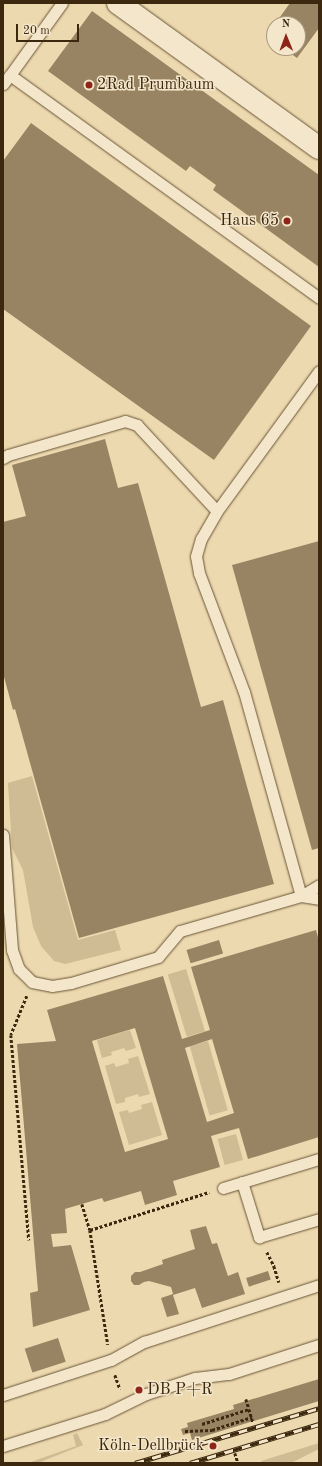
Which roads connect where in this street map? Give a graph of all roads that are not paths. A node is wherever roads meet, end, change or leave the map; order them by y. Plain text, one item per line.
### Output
1 (62, 3) edge
2 (118, 3) edge
3 (10, 75) junction
4 (3, 84) edge
5 (319, 148) edge
6 (319, 298) edge
7 (319, 371) edge
8 (3, 458) edge
9 (217, 510) junction
10 (3, 835) edge
11 (319, 884) edge
12 (301, 896) junction
13 (319, 899) edge
14 (319, 1159) edge
15 (242, 1182) junction
16 (223, 1188) road end
17 (319, 1219) edge
18 (319, 1285) edge
19 (319, 1345) edge
20 (3, 1395) edge
21 (3, 1446) edge

1 - 3 lane
2 - 5 street
3 - 4 lane
3 - 6 lane
7 - 9 lane
8 - 9 lane
9 - 12 lane
10 - 12 lane
11 - 12 lane
12 - 13 lane
14 - 15 lane
15 - 16 lane
15 - 17 lane
18 - 20 lane
19 - 21 lane

